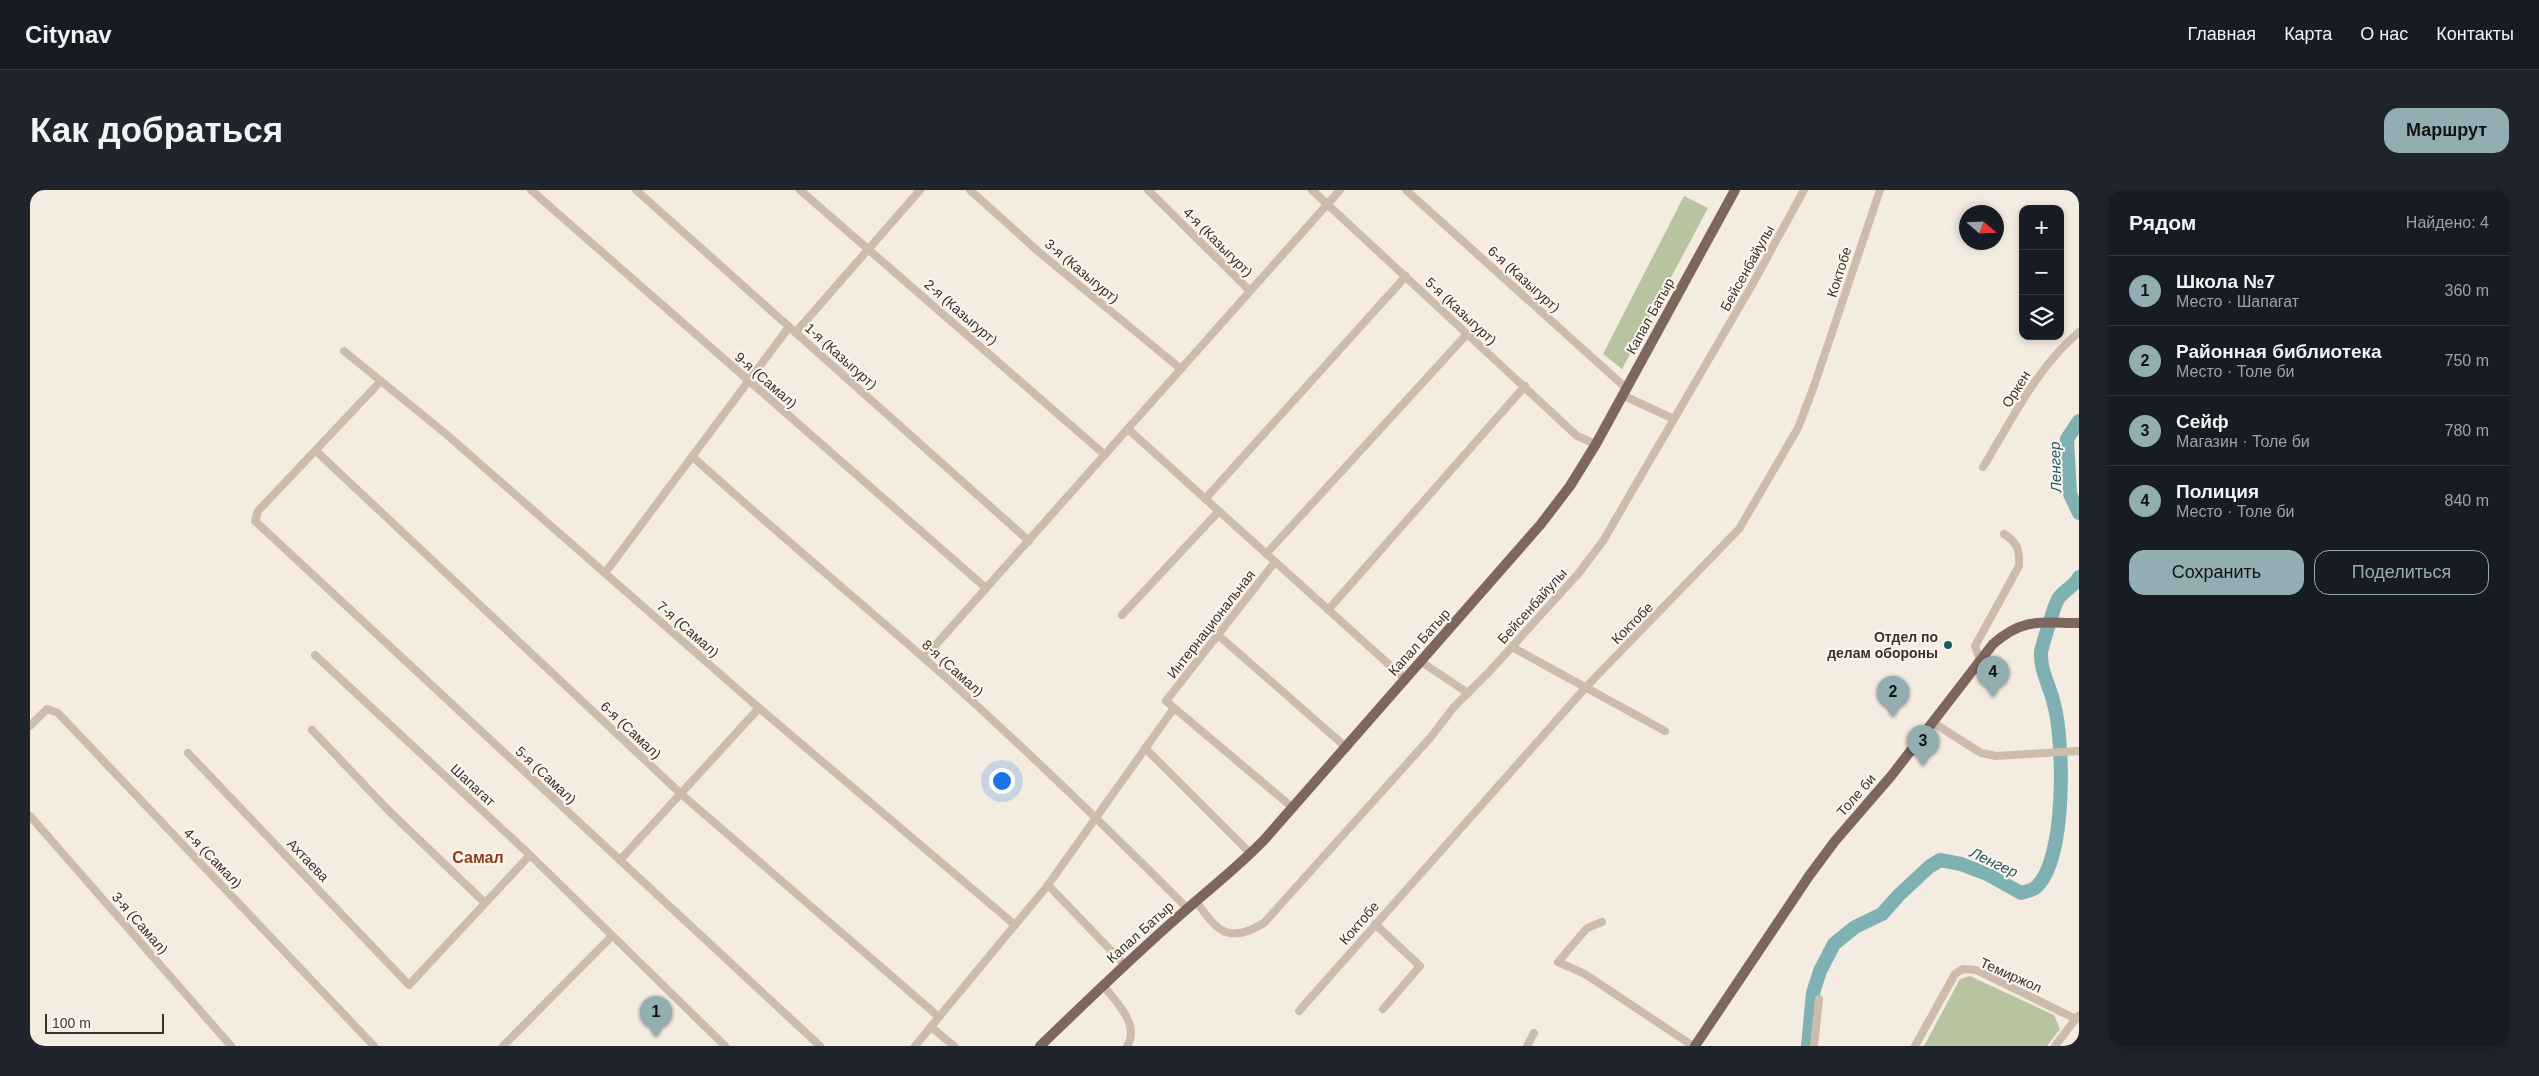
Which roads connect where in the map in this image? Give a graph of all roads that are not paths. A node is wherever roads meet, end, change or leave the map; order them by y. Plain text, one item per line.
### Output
1 (531, 190) edge
2 (636, 190) edge
3 (800, 190) edge
4 (920, 190) edge
5 (970, 190) edge
6 (1148, 190) edge
7 (1312, 190) edge
8 (1340, 190) edge
9 (1406, 190) edge
10 (1735, 190) edge
11 (1804, 190) edge
12 (1880, 190) edge
13 (1327, 204) junction
14 (868, 248) junction
15 (1406, 276) junction
16 (1250, 291) junction
17 (789, 327) junction
18 (796, 332) junction
19 (2079, 332) edge
20 (1467, 334) junction
21 (344, 351) dead end
22 (1181, 369) junction
23 (381, 381) junction
24 (748, 382) junction
25 (1525, 386) junction
26 (1624, 391) junction
27 (1674, 419) junction
28 (1128, 429) junction
29 (1596, 444) junction
30 (316, 451) junction
31 (1105, 455) junction
32 (693, 457) junction
33 (1983, 466) dead end
34 (1204, 498) junction
35 (1219, 511) junction
36 (2004, 534) dead end
37 (1028, 541) junction
38 (1266, 554) junction
39 (1275, 562) junction
40 (605, 572) junction
41 (986, 588) junction
42 (1328, 610) junction
43 (1122, 615) dead end
44 (2079, 623) edge
45 (1218, 635) junction
46 (1512, 647) junction
47 (315, 655) dead end
48 (924, 658) junction
49 (1980, 660) junction
50 (1420, 661) junction
51 (1404, 679) junction
52 (1586, 687) junction
53 (1468, 693) junction
54 (759, 708) junction
55 (1174, 708) junction
56 (1932, 722) junction
57 (30, 726) edge
58 (312, 730) dead end
59 (1665, 731) dead end
60 (1145, 748) junction
61 (1347, 748) junction
62 (2079, 751) edge
63 (188, 754) dead end
64 (680, 793) junction
65 (1292, 808) junction
66 (30, 816) edge
67 (1095, 816) junction
68 (1251, 854) junction
69 (530, 855) junction
70 (620, 860) junction
71 (1048, 884) junction
72 (1196, 901) junction
73 (484, 902) junction
74 (1187, 908) junction
75 (1602, 922) dead end
76 (1375, 924) junction
77 (1014, 925) junction
78 (611, 937) junction
79 (1124, 964) junction
80 (1103, 985) junction
81 (1819, 999) dead end
82 (1383, 1009) dead end
83 (1299, 1011) dead end
84 (939, 1017) junction
85 (2078, 1017) edge
86 (931, 1027) junction
87 (1534, 1033) dead end
88 (231, 1046) edge
89 (374, 1046) edge
90 (503, 1046) edge
91 (725, 1046) edge
92 (820, 1046) edge
93 (915, 1046) edge
94 (954, 1046) edge
95 (1040, 1046) edge
96 (1127, 1046) edge
97 (1527, 1046) edge
98 (1694, 1046) edge
99 (1814, 1046) edge
100 (1915, 1046) edge
101 (2055, 1046) edge

1 - 24 street, 9-я (Самал)
2 - 17 street, 1-я (Казыгурт)
3 - 14 street, 2-я (Казыгурт)
4 - 14 street
5 - 22 street, 3-я (Казыгурт)
6 - 16 street, 4-я (Казыгурт)
7 - 13 street, 5-я (Казыгурт)
8 - 13 street
9 - 26 street, 6-я (Казыгурт)
10 - 26 main road, Капал Батыр
11 - 27 street, Бейсенбайулы
12 - 52 street, Коктобе
13 - 15 street, 5-я (Казыгурт)
13 - 16 street
14 - 18 street
14 - 31 street, 2-я (Казыгурт)
15 - 20 street, 5-я (Казыгурт)
15 - 34 street
16 - 22 street
17 - 18 street, 1-я (Казыгурт)
17 - 24 street
18 - 37 street, 1-я (Казыгурт)
19 - 33 street, Оркен
20 - 25 street, 5-я (Казыгурт)
20 - 38 street
21 - 23 street, 7-я (Самал)
22 - 28 street
23 - 30 street
23 - 40 street, 7-я (Самал)
24 - 32 street
24 - 41 street, 9-я (Самал)
25 - 29 street, 5-я (Казыгурт)
25 - 42 street
26 - 27 street, 6-я (Казыгурт)
26 - 29 main road, Капал Батыр
27 - 46 street, Бейсенбайулы
28 - 31 street
28 - 34 street
29 - 50 main road, Капал Батыр
30 - 64 street, 6-я (Самал)
30 - 70 street, 5-я (Самал)
31 - 37 street
32 - 40 street
32 - 48 street, 8-я (Самал)
34 - 35 street
35 - 38 street
35 - 43 street
36 - 49 street
37 - 41 street
38 - 39 street
39 - 42 street
39 - 45 street, Интернациональная
40 - 54 street, 7-я (Самал)
41 - 48 street
42 - 51 street
44 - 49 main road, Толе би
45 - 55 street, Интернациональная
45 - 61 street
46 - 52 street
46 - 53 street, Бейсенбайулы
47 - 69 street, Шапагат
48 - 67 street, 8-я (Самал)
49 - 56 main road, Толе би
50 - 51 main road, Капал Батыр
50 - 53 street
51 - 61 main road, Капал Батыр
52 - 59 street
52 - 76 street, Коктобе
53 - 72 street, Бейсенбайулы
54 - 64 street
54 - 77 street, 7-я (Самал)
55 - 60 street
55 - 65 street
56 - 62 street
56 - 98 main road, Толе би
57 - 89 street, 4-я (Самал)
58 - 73 street
60 - 67 street
60 - 68 street
61 - 65 main road, Капал Батыр
63 - 73 street, Ахтаева
64 - 70 street
64 - 84 street, 6-я (Самал)
65 - 68 main road, Капал Батыр
66 - 88 street, 3-я (Самал)
67 - 71 street
67 - 74 street, 8-я (Самал)
68 - 72 main road, Капал Батыр
69 - 73 street
69 - 78 street, Шапагат
70 - 92 street, 5-я (Самал)
71 - 77 street
71 - 79 street
72 - 74 main road, Капал Батыр
74 - 79 main road, Капал Батыр
75 - 98 street
76 - 82 street
76 - 83 street, Коктобе
77 - 84 street
78 - 90 street
78 - 91 street, Шапагат
79 - 80 main road, Капал Батыр
80 - 95 main road, Капал Батыр
80 - 96 street
81 - 99 street
84 - 86 street
85 - 100 street, Темиржол
85 - 101 street
86 - 93 street
86 - 94 street
87 - 97 street

